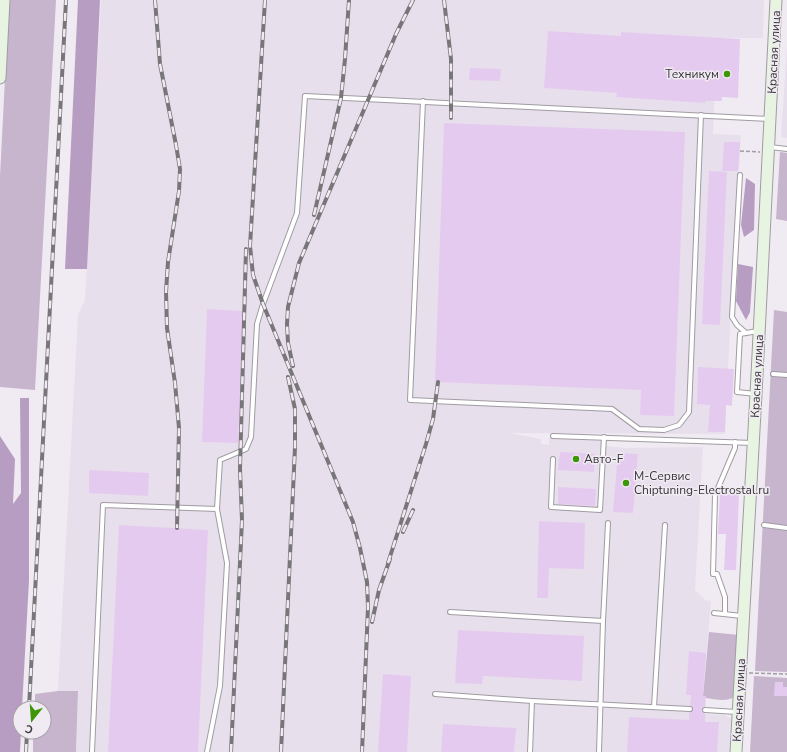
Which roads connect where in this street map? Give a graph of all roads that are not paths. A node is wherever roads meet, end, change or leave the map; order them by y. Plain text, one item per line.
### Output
1 (4, 0) edge
2 (776, 0) edge
3 (0, 78) edge
4 (423, 101) junction
5 (701, 116) junction
6 (770, 119) junction
7 (787, 149) edge
8 (767, 150) junction
9 (740, 175) dead end
10 (759, 331) junction
11 (746, 333) junction
12 (773, 374) dead end
13 (787, 375) edge
14 (756, 394) junction
15 (553, 436) dead end
16 (604, 437) junction
17 (735, 442) junction
18 (754, 443) junction
19 (553, 459) dead end
20 (217, 509) junction
21 (608, 523) dead end
22 (665, 525) dead end
23 (764, 526) dead end
24 (787, 528) edge
25 (450, 612) dead end
26 (714, 613) dead end
27 (725, 614) junction
28 (744, 616) junction
29 (603, 621) junction
30 (435, 694) dead end
31 (532, 701) junction
32 (600, 704) junction
33 (654, 706) junction
34 (690, 709) dead end
35 (705, 710) dead end
36 (739, 712) junction
37 (92, 752) edge
38 (207, 752) edge
39 (530, 752) edge
40 (599, 752) edge
41 (736, 752) edge

1 - 3 main road
2 - 6 main road, Красная улица
4 - 5 lane
4 - 5 lane
4 - 20 lane
5 - 6 lane
6 - 8 main road, Красная улица
7 - 8 lane
8 - 10 main road, Красная улица
9 - 11 lane
10 - 11 lane
10 - 14 main road, Красная улица
11 - 14 lane
12 - 13 lane
14 - 18 main road, Красная улица
15 - 16 lane
16 - 17 lane
16 - 19 lane
17 - 18 lane
17 - 27 lane
18 - 28 main road, Красная улица
20 - 37 lane
20 - 38 lane
21 - 29 lane
22 - 33 lane
23 - 24 lane
25 - 29 lane
26 - 27 lane
27 - 28 lane
28 - 36 main road, Красная улица
29 - 32 lane
30 - 31 lane
31 - 32 lane
31 - 39 lane
32 - 33 lane
32 - 40 lane
33 - 34 lane
35 - 36 lane
36 - 41 main road, Красная улица

